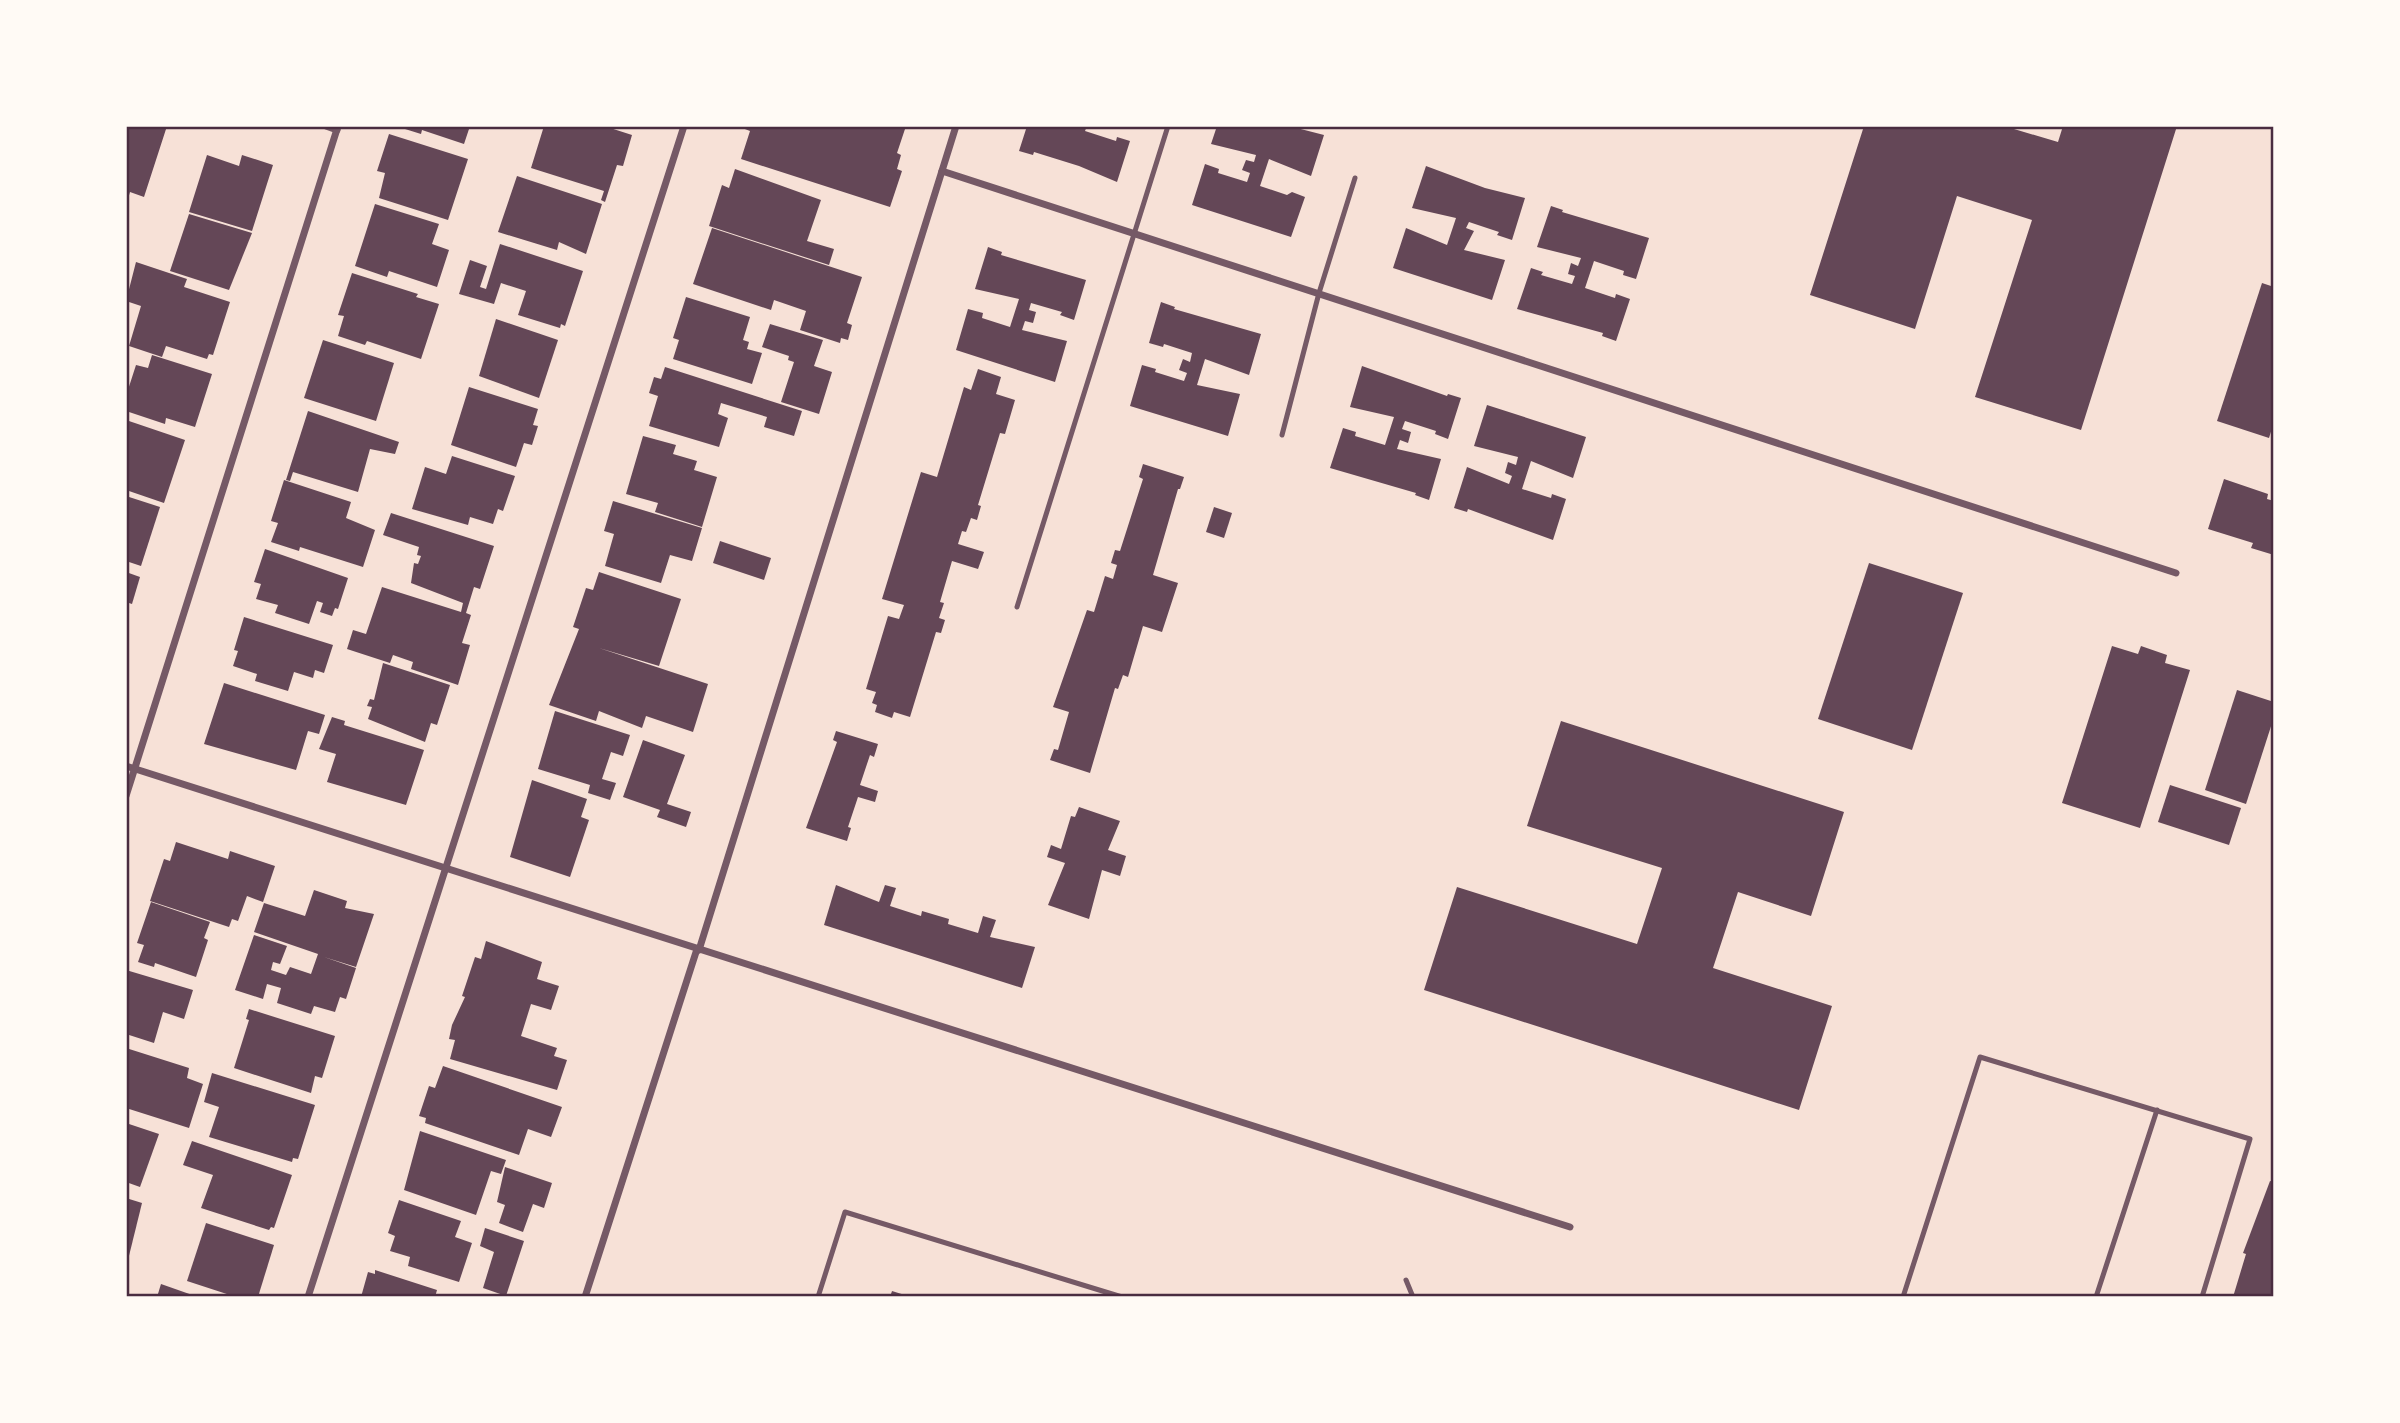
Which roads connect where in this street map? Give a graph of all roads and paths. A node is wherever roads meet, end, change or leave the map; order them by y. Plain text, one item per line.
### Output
1 (326, 126) edge
2 (684, 126) edge
3 (956, 126) edge
4 (1168, 126) edge
5 (338, 128) edge
6 (942, 172) junction
7 (1355, 178) dead end
8 (1133, 232) junction
9 (1318, 293) junction
10 (1282, 435) dead end
11 (2176, 573) dead end
12 (1017, 607) dead end
13 (126, 766) edge
14 (135, 769) junction
15 (126, 796) edge
16 (447, 868) junction
17 (697, 949) junction
18 (2157, 1110) junction
19 (1570, 1227) dead end
20 (1406, 1280) dead end
21 (308, 1297) edge
22 (585, 1297) edge
23 (818, 1297) edge
24 (1122, 1297) edge
25 (1413, 1297) edge
26 (1903, 1297) edge
27 (2096, 1297) edge
28 (2202, 1297) edge

1 - 5 street
2 - 16 street
3 - 6 street
4 - 8 lane
5 - 14 street
6 - 8 street
6 - 17 street
7 - 9 lane
8 - 9 street
8 - 12 lane
9 - 10 lane
9 - 11 street
13 - 14 street
14 - 15 street
14 - 16 street
16 - 17 street
16 - 21 street
17 - 19 street
17 - 22 street
18 - 26 lane
18 - 27 lane
18 - 28 lane
20 - 25 lane
23 - 24 lane

